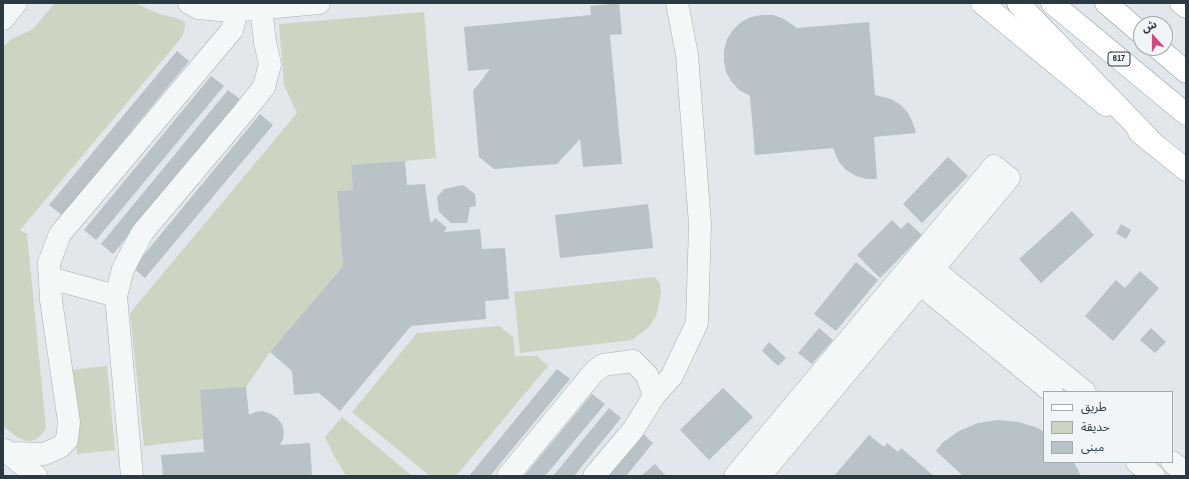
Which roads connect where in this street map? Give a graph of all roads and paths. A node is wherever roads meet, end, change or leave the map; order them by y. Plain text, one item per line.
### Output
1 (16, 3) edge
2 (189, 3) edge
3 (677, 3) edge
4 (982, 3) edge
5 (1018, 3) edge
6 (1052, 3) edge
7 (1106, 3) edge
8 (1181, 3) edge
9 (309, 4) edge
10 (1186, 7) edge
11 (261, 8) junction
12 (237, 10) junction
13 (3, 19) edge
14 (1133, 26) edge
15 (1167, 56) edge
16 (1186, 72) edge
17 (1186, 114) edge
18 (1153, 143) junction
19 (1186, 170) edge
20 (927, 277) junction
21 (50, 278) junction
22 (116, 296) junction
23 (1051, 391) edge
24 (1084, 391) edge
25 (654, 396) junction
26 (6, 451) edge
27 (1138, 463) edge
28 (1173, 463) edge
29 (1186, 474) edge
30 (36, 476) edge
31 (132, 476) edge
32 (508, 476) edge
33 (594, 476) edge
34 (735, 476) edge
35 (760, 476) edge
36 (1154, 476) edge

1 - 13 street
2 - 12 street
3 - 25 street
4 - 18 main road
5 - 18 main road
6 - 17 main road, 617
7 - 14 main road
8 - 10 main road
9 - 11 street
11 - 12 street
11 - 22 street
12 - 21 street
15 - 16 main road
18 - 19 main road
20 - 23 street
20 - 24 street
20 - 34 street
20 - 35 street
21 - 22 street
21 - 26 street
22 - 31 street
25 - 32 street
25 - 33 street
26 - 30 street
27 - 36 street
28 - 29 street

